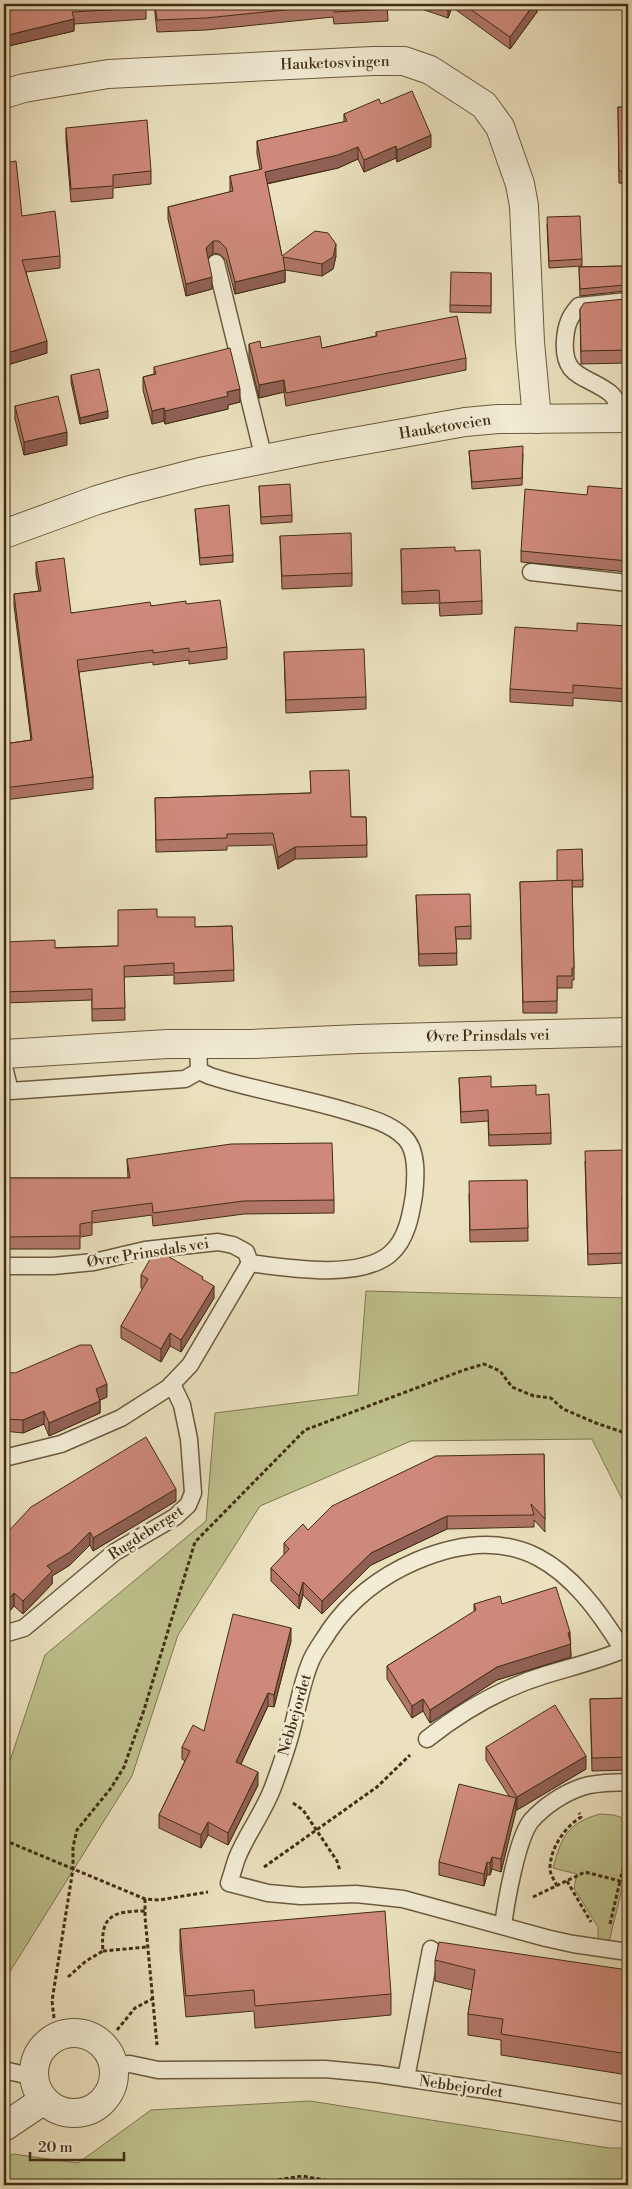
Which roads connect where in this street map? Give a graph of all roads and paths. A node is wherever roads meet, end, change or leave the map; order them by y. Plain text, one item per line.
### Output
1 (4, 94) edge
2 (216, 263) dead end
3 (628, 301) edge
4 (623, 418) edge
5 (537, 419) junction
6 (264, 459) junction
7 (4, 534) edge
8 (531, 572) dead end
9 (628, 583) edge
10 (628, 1032) edge
11 (4, 1054) edge
12 (198, 1058) junction
13 (4, 1067) edge
14 (250, 1263) junction
15 (4, 1266) edge
16 (172, 1384) junction
17 (628, 1434) edge
18 (4, 1458) edge
19 (4, 1634) edge
20 (626, 1651) edge
21 (427, 1740) joint
22 (628, 1782) edge
23 (568, 1793) junction
24 (292, 1803) dead end
25 (316, 1830) junction
26 (4, 1840) edge
27 (628, 1849) edge
28 (73, 1869) junction
29 (341, 1872) dead end
30 (567, 1881) junction
31 (620, 1881) junction
32 (233, 1885) junction
33 (557, 1886) junction
34 (146, 1899) junction
35 (145, 1911) junction
36 (504, 1917) junction
37 (147, 1947) junction
38 (598, 1948) junction
39 (431, 1949) dead end
40 (103, 1951) junction
41 (628, 1952) edge
42 (68, 1977) dead end
43 (152, 1999) junction
44 (54, 2018) dead end
45 (117, 2030) dead end
46 (113, 2064) junction
47 (4, 2070) edge
48 (158, 2070) junction
49 (406, 2078) junction
50 (39, 2088) junction
51 (628, 2114) edge
52 (4, 2126) edge
53 (246, 2185) edge
54 (353, 2185) edge

1 - 5 street, Hauketosvingen
2 - 6 lane
3 - 4 lane
4 - 5 street, Hauketoveien
5 - 6 street, Hauketoveien
6 - 7 street, Hauketoveien
8 - 9 lane
10 - 12 street, Øvre Prinsdals vei
11 - 12 street, Øvre Prinsdals vei
12 - 13 lane
12 - 14 lane, Øvre Prinsdals vei
14 - 15 lane, Øvre Prinsdals vei
14 - 16 lane
16 - 18 lane
16 - 19 lane, Rugdeberget
17 - 28 path
20 - 21 lane, Nebbejordet
20 - 32 lane, Nebbejordet
21 - 25 path
22 - 23 lane
23 - 33 path
23 - 36 lane
24 - 25 path
25 - 29 path
25 - 32 path
26 - 28 path
27 - 31 path
28 - 34 path
28 - 44 path
30 - 31 path
30 - 33 path
30 - 38 path
31 - 38 path
32 - 34 path
32 - 36 lane
33 - 36 path
34 - 35 path
35 - 37 path
35 - 40 path
36 - 38 lane
37 - 40 path
37 - 43 path
38 - 41 lane
39 - 49 lane
40 - 42 path
43 - 45 path
43 - 48 path
46 - 48 lane, Nebbejordet
46 - 50 street
46 - 50 street
47 - 50 lane
48 - 49 lane, Nebbejordet
49 - 51 lane, Nebbejordet
50 - 52 street
53 - 54 path

